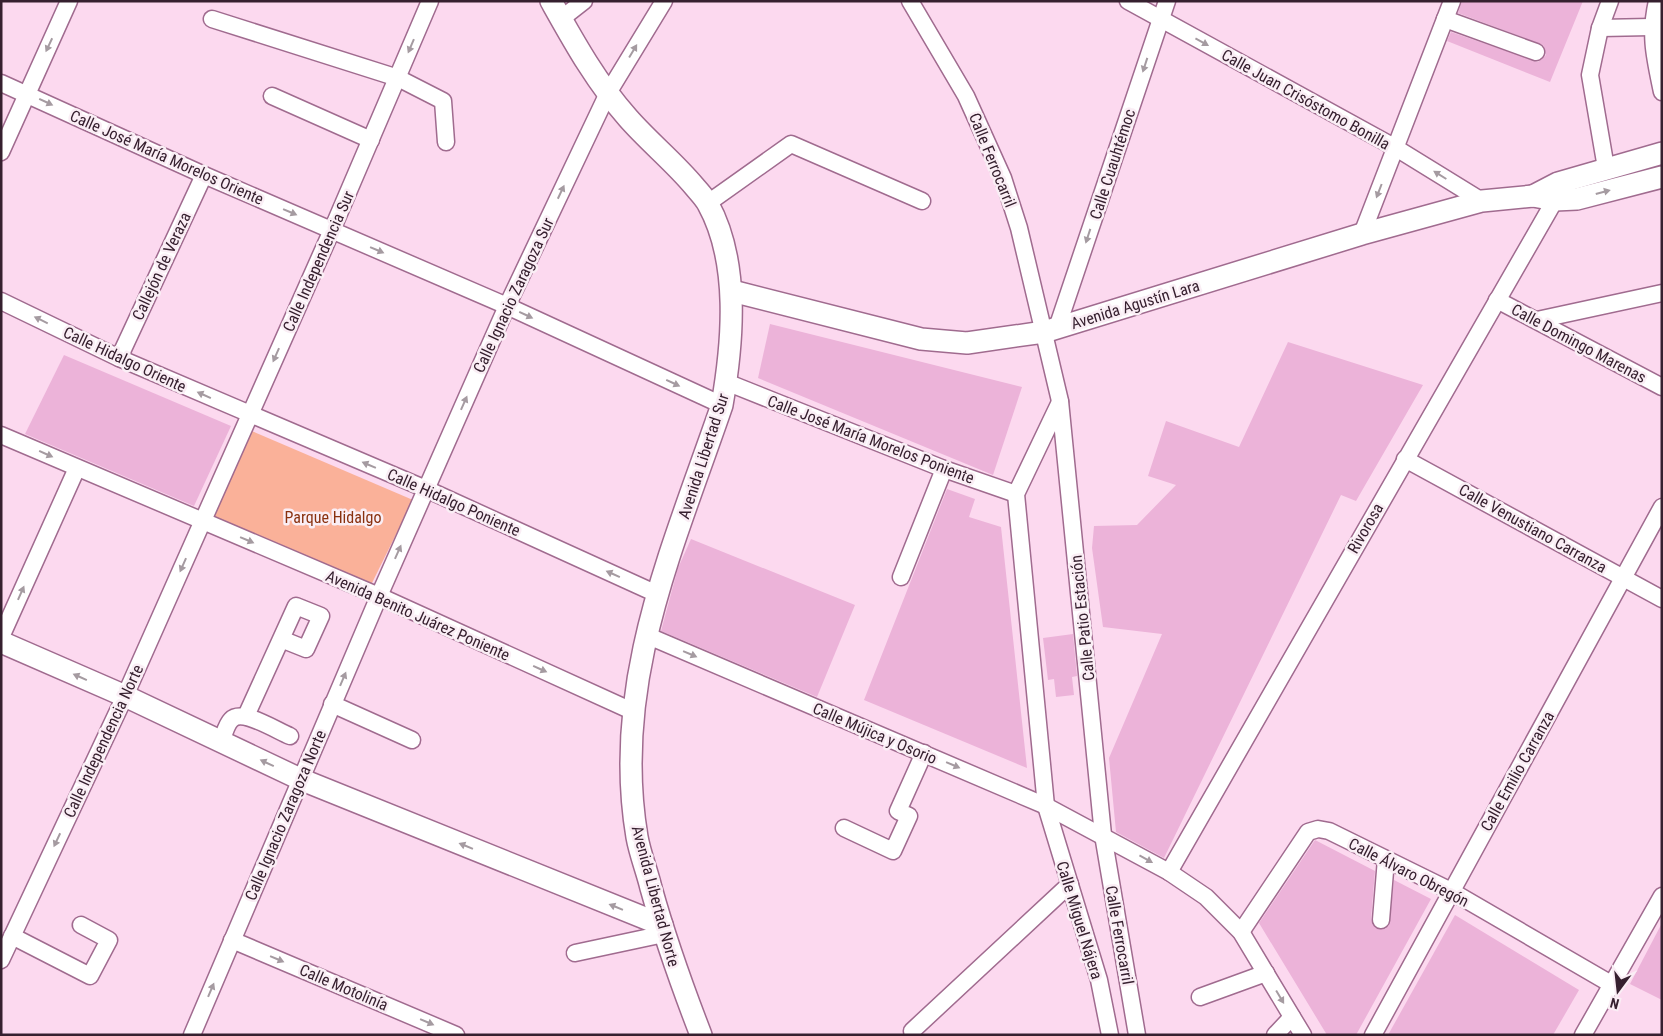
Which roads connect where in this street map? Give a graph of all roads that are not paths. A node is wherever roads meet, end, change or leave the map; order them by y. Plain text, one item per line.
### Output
1 (69, 1) edge
2 (584, 1) edge
3 (664, 1) edge
4 (910, 1) edge
5 (1128, 1) edge
6 (1167, 1) edge
7 (1452, 1) edge
8 (1610, 1) edge
9 (1656, 1) edge
10 (429, 2) edge
11 (556, 10) edge
12 (212, 18) dead end
13 (1160, 19) junction
14 (1445, 19) junction
15 (1652, 27) junction
16 (1600, 28) junction
17 (1536, 52) dead end
18 (398, 78) junction
19 (1, 83) edge
20 (1662, 92) edge
21 (608, 93) junction
22 (26, 94) junction
23 (272, 96) dead end
24 (371, 140) junction
25 (446, 142) dead end
26 (1396, 148) junction
27 (1, 152) edge
28 (1656, 154) edge
29 (1606, 168) junction
30 (204, 175) junction
31 (1658, 178) edge
32 (1557, 191) junction
33 (1482, 201) junction
34 (922, 202) dead end
35 (708, 203) junction
36 (332, 230) junction
37 (1362, 234) junction
38 (732, 292) junction
39 (1662, 293) edge
40 (1497, 300) junction
41 (1, 301) edge
42 (507, 306) junction
43 (1537, 320) junction
44 (1051, 330) junction
45 (119, 358) junction
46 (726, 382) junction
47 (1662, 387) edge
48 (1060, 401) junction
49 (722, 405) junction
50 (249, 415) junction
51 (1, 435) edge
52 (1405, 458) junction
53 (77, 468) junction
54 (944, 468) junction
55 (426, 489) junction
56 (1016, 494) junction
57 (1662, 507) edge
58 (203, 520) junction
59 (901, 577) dead end
60 (1623, 577) junction
61 (657, 594) junction
62 (379, 596) junction
63 (1662, 599) edge
64 (646, 635) junction
65 (1, 637) edge
66 (281, 639) dead end
67 (1, 642) edge
68 (125, 696) junction
69 (332, 704) junction
70 (632, 711) junction
71 (246, 716) junction
72 (290, 736) dead end
73 (412, 740) dead end
74 (221, 742) junction
75 (924, 753) junction
76 (300, 779) junction
77 (1046, 806) junction
78 (844, 828) dead end
79 (1103, 835) junction
80 (1386, 859) junction
81 (1169, 872) junction
82 (1070, 884) junction
83 (1451, 891) junction
84 (1662, 896) edge
85 (1381, 920) dead end
86 (81, 926) dead end
87 (663, 929) junction
88 (1241, 932) junction
89 (12, 936) junction
90 (232, 940) junction
91 (575, 953) dead end
92 (1, 960) edge
93 (1266, 973) junction
94 (1611, 984) junction
95 (1200, 997) dead end
96 (1292, 1017) junction
97 (912, 1031) dead end
98 (192, 1035) edge
99 (456, 1035) edge
100 (701, 1035) edge
101 (1110, 1035) edge
102 (1137, 1035) edge
103 (1275, 1035) edge
104 (1303, 1035) edge
105 (1374, 1035) edge
106 (1583, 1035) edge

1 -> 22 street
2 - 11 street
21 -> 3 street, Calle Ignacio Zaragoza Sur
4 - 44 street, Calle Ferrocarril
5 - 13 street, Calle Juan Crisóstomo Bonilla
6 - 13 street, Calle Cuauhtémoc
7 - 14 street
8 - 16 street
9 - 15 street
10 -> 18 street, Calle Independencia Sur
11 - 21 main road, Avenida Libertad Sur
12 - 18 street
13 -> 26 street, Calle Juan Crisóstomo Bonilla
13 -> 44 street, Calle Cuauhtémoc
14 - 17 street
14 - 26 street
15 - 16 street
15 - 20 street
16 - 29 street
18 - 24 street, Calle Independencia Sur
18 - 25 street
19 - 22 street, Calle José María Morelos Oriente
21 - 35 main road, Avenida Libertad Sur
42 -> 21 street, Calle Ignacio Zaragoza Sur
22 - 27 street
22 -> 30 street, Calle José María Morelos Oriente
23 - 24 street
24 - 36 street, Calle Independencia Sur
33 -> 26 street, Calle Juan Crisóstomo Bonilla
26 -> 37 street
28 - 29 main road, Avenida Agustín Lara
28 - 31 main road
29 - 32 main road, Avenida Agustín Lara
30 -> 36 street, Calle José María Morelos Oriente
30 - 45 street, Callejón de Veraza
32 -> 31 main road, Avenida Agustín Lara
32 - 33 main road, Avenida Agustín Lara
32 - 40 street, Rivorosa
33 - 37 main road, Avenida Agustín Lara
34 - 35 street
35 - 38 main road, Avenida Libertad Sur
36 -> 42 street
36 -> 50 street, Calle Independencia Sur
37 - 44 main road, Avenida Agustín Lara
38 - 44 main road, Avenida Agustín Lara
38 - 46 main road, Avenida Libertad Sur
39 - 43 street
40 - 43 street, Calle Domingo Marenas
40 - 52 street, Rivorosa
45 -> 41 street, Calle Hidalgo Oriente
42 -> 49 street
55 -> 42 street, Calle Ignacio Zaragoza Sur
43 - 47 street, Calle Domingo Marenas
44 - 48 street, Calle Patio Estación
50 -> 45 street, Calle Hidalgo Oriente
46 - 49 main road, Avenida Libertad Sur
46 - 54 street, Calle José María Morelos Poniente
48 - 56 street
48 - 79 street, Calle Patio Estación
49 - 61 main road, Avenida Libertad Sur
55 -> 50 street, Calle Hidalgo Poniente
50 - 58 street, Calle Independencia Sur
51 -> 53 street, Avenida Benito Juárez Poniente
52 - 60 street, Calle Venustiano Carranza
52 - 81 street, Rivorosa
53 - 58 street, Avenida Benito Juárez Poniente
65 -> 53 street
54 - 56 street, Calle José María Morelos Poniente
54 - 59 street
61 -> 55 street, Calle Hidalgo Poniente
62 -> 55 street, Calle Ignacio Zaragoza Sur
56 - 77 street
57 - 60 street, Calle Emilio Carranza
58 -> 62 street, Avenida Benito Juárez Poniente
58 -> 68 street, Calle Independencia Norte
60 - 63 street, Calle Venustiano Carranza
60 - 83 street, Calle Emilio Carranza
61 - 64 main road, Avenida Libertad Sur
69 -> 62 street, Calle Ignacio Zaragoza Norte
62 -> 70 street, Avenida Benito Juárez Poniente
64 - 70 main road, Avenida Libertad Norte
64 -> 75 street, Calle Mújica y Osorio
66 - 71 street
68 -> 67 main road
68 - 74 main road
68 -> 89 street, Calle Independencia Norte
69 - 73 street
69 - 76 street, Calle Ignacio Zaragoza Norte
70 - 87 main road, Avenida Libertad Norte
71 - 72 street
71 - 74 street
76 -> 74 main road
75 -> 77 street, Calle Mújica y Osorio
75 - 78 street
87 -> 76 main road
76 - 90 street, Calle Ignacio Zaragoza Norte
77 - 79 street, Calle Mújica y Osorio
77 - 82 street, Calle Miguel Nájera
79 -> 81 street, Calle Mújica y Osorio
79 - 102 street, Calle Ferrocarril
80 - 83 street, Calle Álvaro Obregón
80 - 85 street
80 - 88 street, Calle Álvaro Obregón
81 - 88 street, Calle Mújica y Osorio
82 - 97 street
82 - 101 street, Calle Miguel Nájera
83 - 94 street, Calle Álvaro Obregón
83 - 105 street, Calle Emilio Carranza
84 - 94 street
86 - 89 street
87 - 91 street
87 - 100 main road, Avenida Libertad Norte
88 - 93 street, Calle Mújica y Osorio
89 - 92 street, Calle Independencia Norte
98 -> 90 street, Calle Ignacio Zaragoza Norte
90 -> 99 street, Calle Motolinía
93 - 95 street
93 -> 96 street, Calle Mújica y Osorio
94 - 106 street
96 - 103 street
96 - 104 street, Calle Mújica y Osorio

